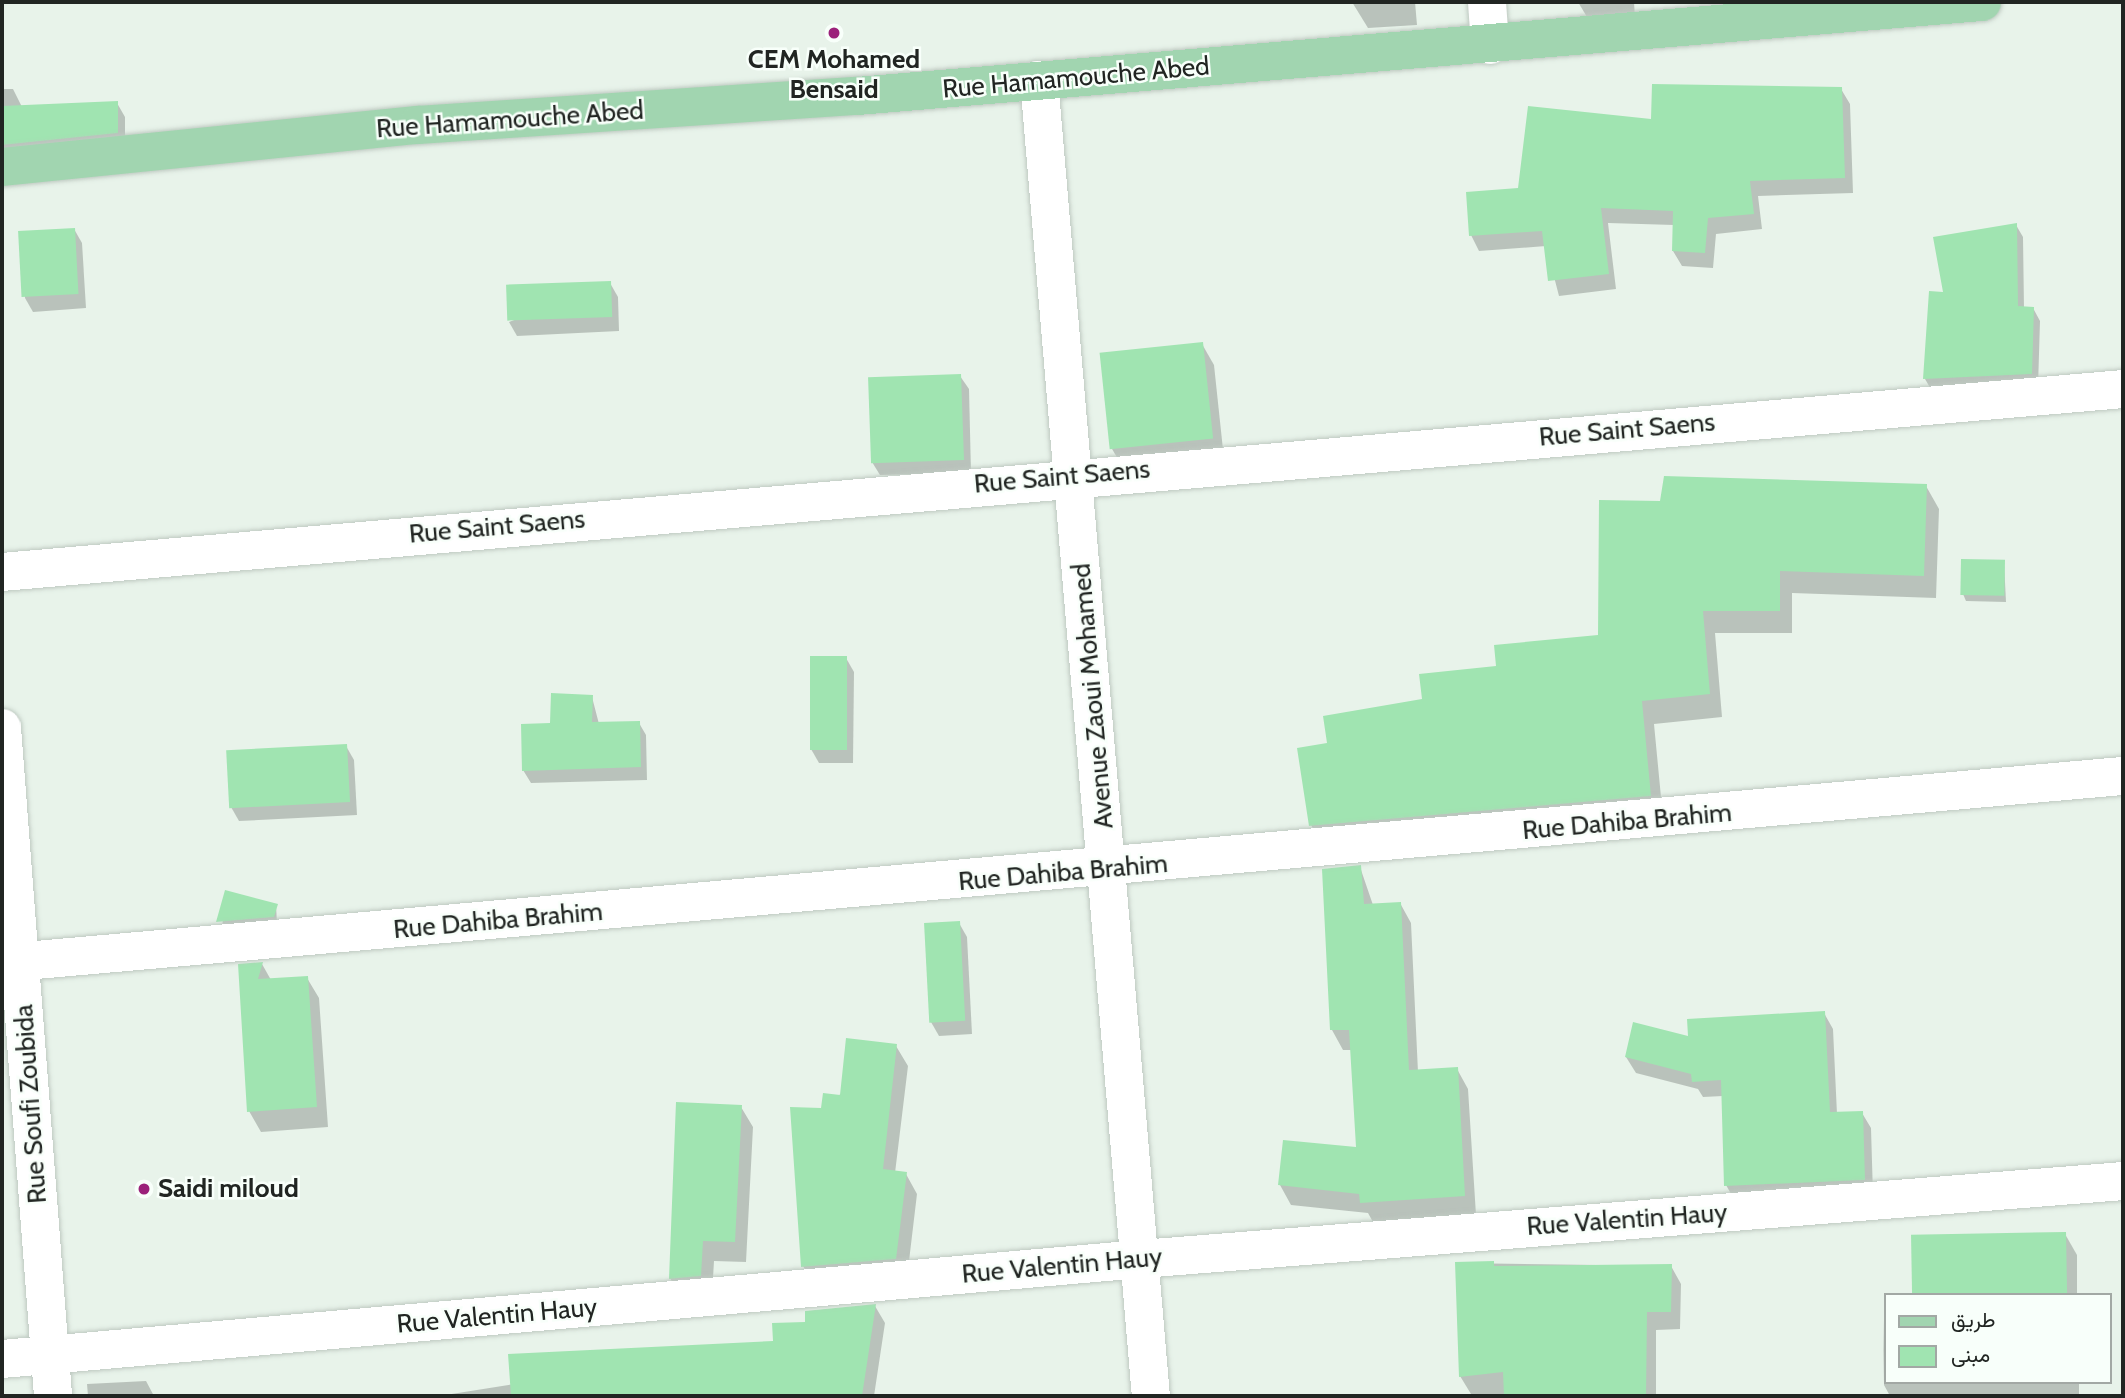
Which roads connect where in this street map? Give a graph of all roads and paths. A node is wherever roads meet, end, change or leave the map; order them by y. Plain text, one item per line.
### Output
1 (1487, 2) edge
2 (1982, 2) edge
3 (1917, 5) edge
4 (1490, 45) junction
5 (1038, 80) junction
6 (2, 167) edge
7 (2123, 389) edge
8 (1074, 475) junction
9 (2, 572) edge
10 (2, 728) edge
11 (2123, 776) edge
12 (1107, 869) junction
13 (11, 962) edge
14 (2123, 1181) edge
15 (1141, 1259) junction
16 (49, 1355) junction
17 (2, 1359) edge
18 (53, 1396) edge
19 (1151, 1396) edge

1 - 4 street
2 - 3 main road, Rue Hamamouche Abed
3 - 4 main road, Rue Hamamouche Abed
4 - 5 main road, Rue Hamamouche Abed
5 - 6 main road, Rue Hamamouche Abed
5 - 8 street, Avenue Zaoui Mohamed
7 - 8 street, Rue Saint Saens
8 - 9 street, Rue Saint Saens
8 - 12 street, Avenue Zaoui Mohamed
10 - 13 street, Rue Soufi Zoubida
11 - 12 street, Rue Dahiba Brahim
12 - 13 street, Rue Dahiba Brahim
12 - 15 street, Avenue Zaoui Mohamed
13 - 16 street, Rue Soufi Zoubida
14 - 15 street, Rue Valentin Hauy
15 - 16 street, Rue Valentin Hauy
15 - 19 street, Avenue Zaoui Mohamed
16 - 17 street, Rue Valentin Hauy
16 - 18 street, Rue Soufi Zoubida

